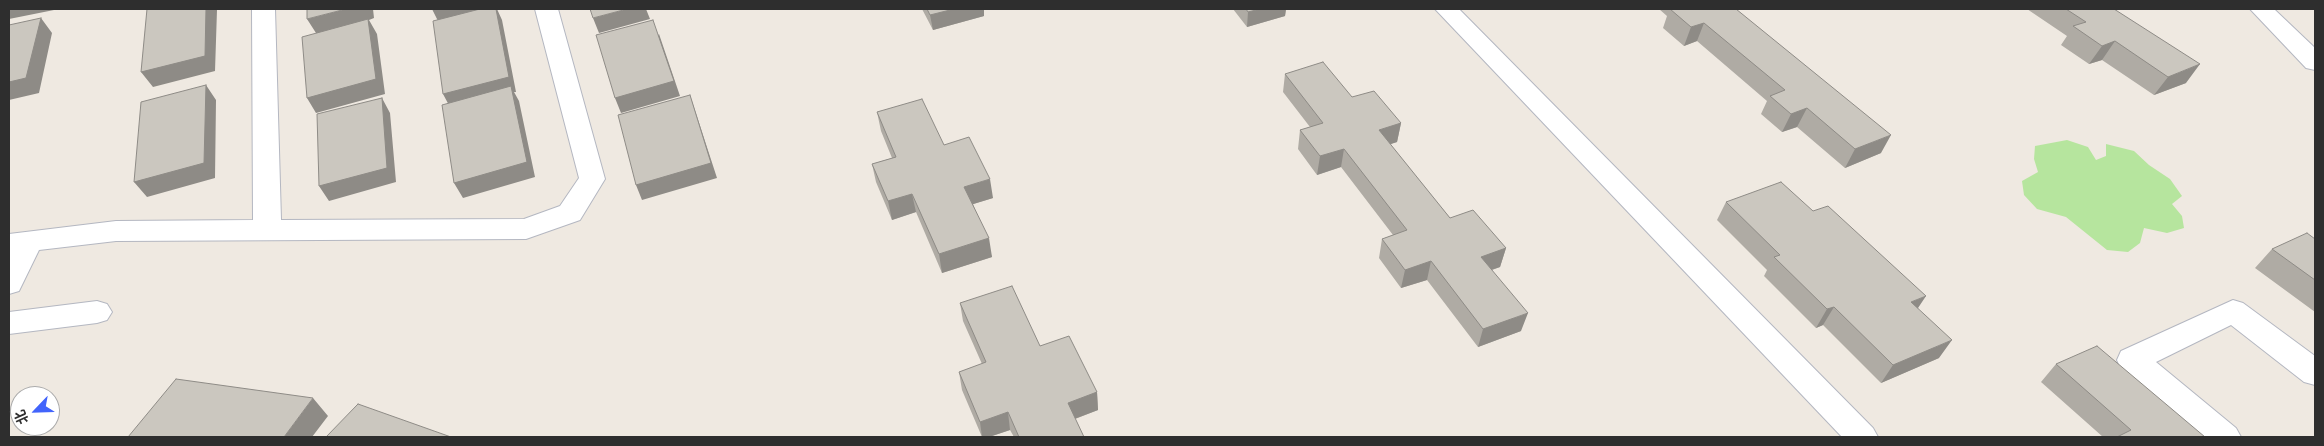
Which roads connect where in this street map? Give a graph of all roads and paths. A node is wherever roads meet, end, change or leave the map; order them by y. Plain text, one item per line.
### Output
1 (263, 9) edge
2 (546, 9) edge
3 (1446, 9) edge
4 (2261, 9) edge
5 (2315, 62) edge
6 (267, 230) junction
7 (19, 242) edge
8 (9, 283) edge
9 (97, 312) dead end
10 (9, 323) edge
11 (2315, 373) edge
12 (1862, 437) edge
13 (2225, 437) edge

1 - 6 street
2 - 6 street
3 - 12 street
4 - 5 street
6 - 7 street
7 - 8 street
9 - 10 street
11 - 13 street

